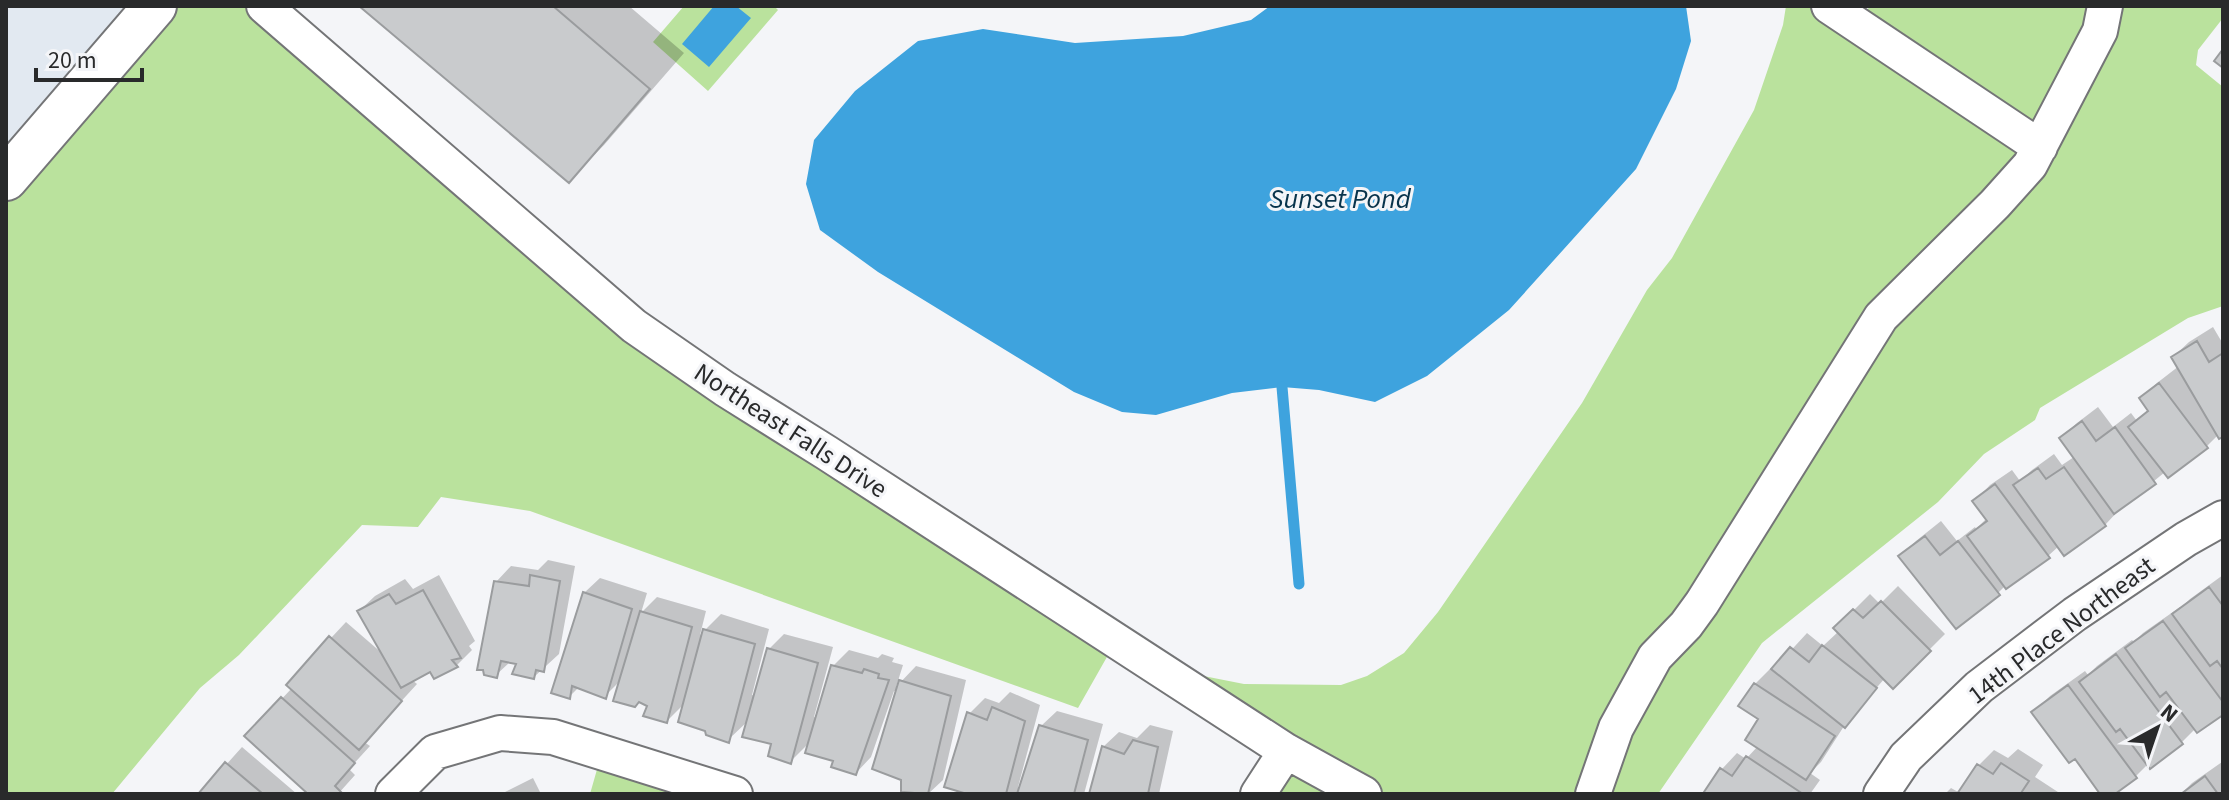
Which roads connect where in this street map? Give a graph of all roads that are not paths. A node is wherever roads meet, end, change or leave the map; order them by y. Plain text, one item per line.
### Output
1 (155, 6) edge
2 (264, 6) edge
3 (1829, 6) edge
4 (2105, 6) edge
5 (2040, 147) junction
6 (6, 179) edge
7 (2223, 518) edge
8 (1286, 751) junction
9 (393, 794) edge
10 (735, 794) edge
11 (1258, 794) edge
12 (1364, 794) edge
13 (1593, 794) edge
14 (1881, 794) edge

1 - 6 street
2 - 8 street, Northeast Falls Drive
3 - 5 street
4 - 5 street
5 - 13 street
7 - 14 street, 14th Place Northeast
8 - 11 street
8 - 12 street, Northeast Falls Drive
9 - 10 street

